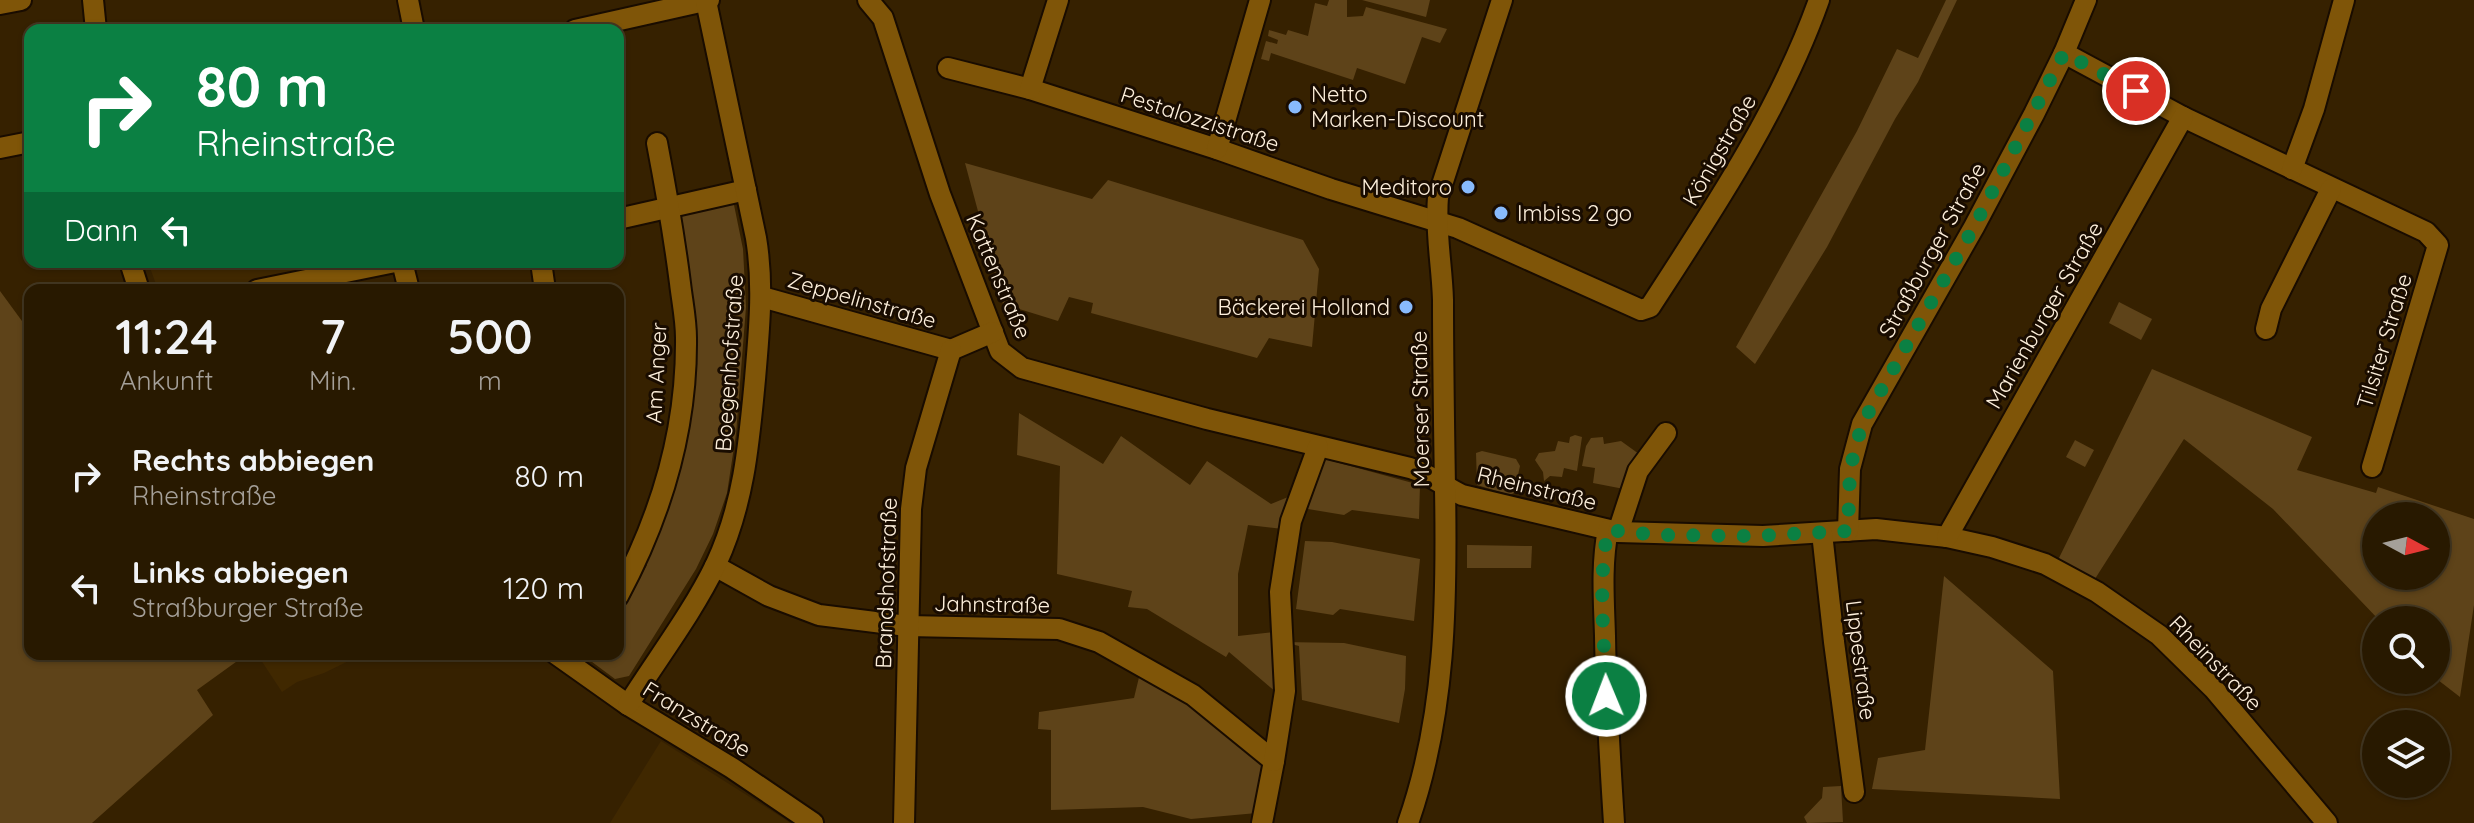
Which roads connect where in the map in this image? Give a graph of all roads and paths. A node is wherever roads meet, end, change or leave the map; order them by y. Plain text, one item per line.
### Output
1 (21, 0) edge
2 (93, 0) edge
3 (408, 0) edge
4 (708, 0) edge
5 (868, 0) edge
6 (1058, 0) edge
7 (1260, 0) edge
8 (1502, 0) edge
9 (1819, 0) edge
10 (2086, 0) edge
11 (2344, 0) edge
12 (0, 4) edge
13 (95, 24) edge
14 (413, 24) edge
15 (602, 24) edge
16 (2064, 53) junction
17 (948, 68) dead end
18 (1030, 89) junction
19 (2183, 117) junction
20 (24, 143) edge
21 (657, 143) dead end
22 (0, 148) edge
23 (1217, 149) junction
24 (2292, 169) junction
25 (2331, 189) junction
26 (746, 190) junction
27 (669, 208) junction
28 (624, 218) edge
29 (1436, 223) junction
30 (365, 268) edge
31 (287, 284) edge
32 (762, 297) junction
33 (1641, 310) joint
34 (2266, 329) dead end
35 (993, 332) junction
36 (951, 350) junction
37 (1666, 433) dead end
38 (1318, 447) junction
39 (2372, 467) dead end
40 (1445, 487) junction
41 (1613, 531) junction
42 (1848, 531) junction
43 (1822, 533) junction
44 (1947, 537) junction
45 (715, 566) junction
46 (624, 585) edge
47 (907, 626) junction
48 (572, 660) edge
49 (628, 705) junction
50 (1274, 761) junction
51 (1854, 792) dead end
52 (813, 823) edge
53 (904, 823) edge
54 (1262, 823) edge
55 (1408, 823) edge
56 (1614, 823) edge
57 (2327, 823) edge

1 - 12 street
2 - 13 street
3 - 14 street
4 - 15 street
4 - 26 street, Boegenhofstraße
5 - 35 street, Kattenstraße
6 - 18 street
7 - 23 street
8 - 29 street, Moerser Straße
9 - 33 street, Königstraße
10 - 16 street, Straßburger Straße
11 - 24 street
16 - 19 street
16 - 42 street, Straßburger Straße
17 - 18 street, Pestalozzistraße
18 - 23 street, Pestalozzistraße
19 - 24 street
19 - 44 street, Marienburger Straße
20 - 22 street
21 - 27 street, Am Anger
23 - 29 street, Pestalozzistraße
24 - 25 street
25 - 34 street
25 - 39 street, Tilsiter Straße
26 - 27 street
26 - 32 street, Boegenhofstraße
27 - 28 street
27 - 46 street, Am Anger
29 - 33 street, Pestalozzistraße
29 - 40 street, Moerser Straße
30 - 31 street
32 - 36 street, Zeppelinstraße
32 - 45 street, Boegenhofstraße
35 - 36 street, Zeppelinstraße
35 - 38 street, Kattenstraße
36 - 47 street, Brandshofstraße
37 - 41 street, Rheinstraße
38 - 40 street, Kattenstraße
38 - 50 street
40 - 41 street, Rheinstraße
40 - 55 street, Moerser Straße
41 - 43 street, Rheinstraße
41 - 56 street
42 - 43 street, Rheinstraße
42 - 44 street, Rheinstraße
43 - 51 street, Lippestraße
44 - 57 street, Rheinstraße
45 - 47 street, Jahnstraße
45 - 49 street, Boegenhofstraße
47 - 50 street, Jahnstraße
47 - 53 street, Brandshofstraße
48 - 49 street, Franzstraße
49 - 52 street, Franzstraße
50 - 54 street

